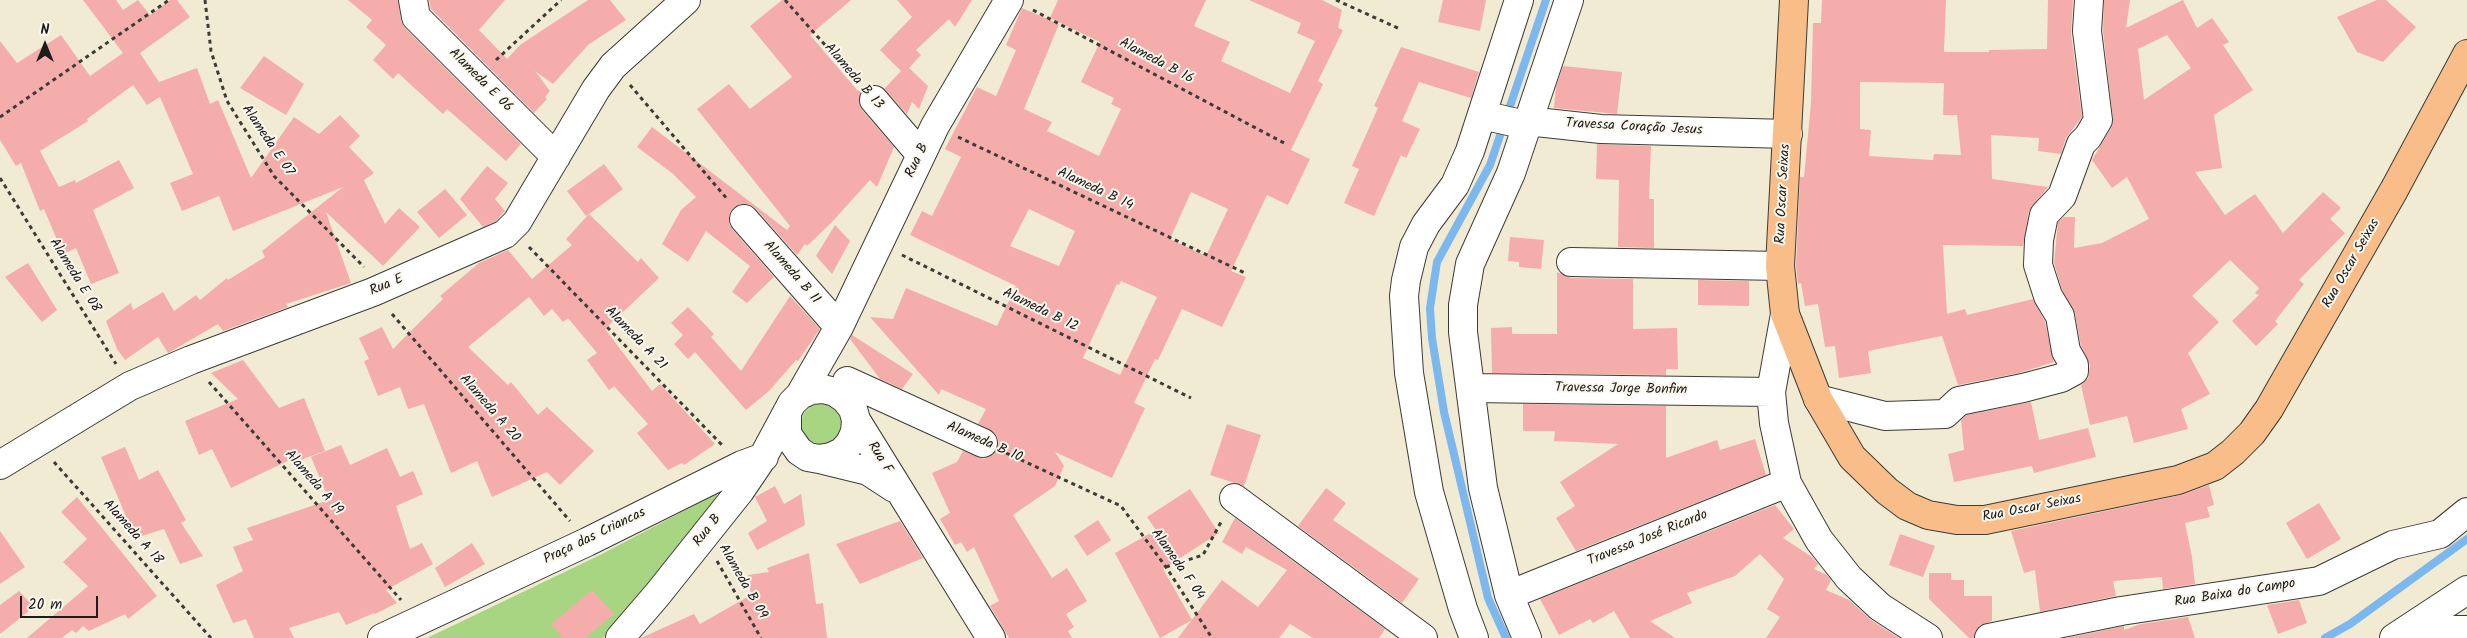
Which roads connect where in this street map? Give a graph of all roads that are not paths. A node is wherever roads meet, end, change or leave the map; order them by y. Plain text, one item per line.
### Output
1 (413, 0) edge
2 (686, 0) edge
3 (1519, 0) edge
4 (1569, 0) edge
5 (1794, 0) edge
6 (2090, 0) edge
7 (1021, 5) edge
8 (2467, 54) edge
9 (874, 100) road end
10 (1505, 119) junction
11 (1788, 134) junction
12 (921, 155) junction
13 (556, 157) junction
14 (744, 219) dead end
15 (1571, 262) dead end
16 (1780, 266) junction
17 (1785, 314) junction
18 (839, 327) junction
19 (847, 381) junction
20 (1471, 388) junction
21 (1771, 392) junction
22 (1818, 399) junction
23 (794, 404) junction
24 (854, 414) junction
25 (983, 443) road end
26 (814, 458) junction
27 (753, 461) junction
28 (0, 465) edge
29 (1787, 483) junction
30 (903, 495) junction
31 (1234, 498) road end
32 (2467, 512) edge
33 (2467, 590) edge
34 (1509, 594) junction
35 (2467, 630) edge
36 (382, 638) edge
37 (620, 638) edge
38 (991, 638) edge
39 (1423, 638) edge
40 (1474, 638) edge
41 (1528, 638) edge
42 (1928, 638) edge
43 (1989, 638) edge
44 (2394, 638) edge
45 (2401, 638) edge

1 - 13 street, Alameda E 06
2 - 13 street
3 - 10 street
4 - 10 street
5 - 11 main road, Rua Oscar Seixas
6 - 22 street
7 - 12 street, Rua B
8 - 22 main road, Rua Oscar Seixas
9 - 12 street, Alameda B 13
10 - 11 street, Travessa Coração Jesus
10 - 20 street
10 - 40 street
11 - 16 main road, Rua Oscar Seixas
12 - 18 street, Rua B
13 - 28 street, Rua E
14 - 18 street, Alameda B 11
15 - 16 street
16 - 17 main road, Rua Oscar Seixas
17 - 21 street
17 - 22 main road, Rua Oscar Seixas
18 - 19 street
18 - 23 street, Rua B
19 - 24 street
19 - 25 street, Alameda B 10
20 - 21 street, Travessa Jorge Bonfim
20 - 34 street
21 - 29 street
23 - 24 street
23 - 26 street
23 - 27 street
24 - 26 street
24 - 30 street, Rua F
26 - 27 street
26 - 30 street
27 - 36 street, Praça das Criancas
27 - 37 street, Rua B
29 - 34 street, Travessa José Ricardo
29 - 42 street
30 - 38 street, Rua F
31 - 39 street
32 - 43 street, Rua Baixa do Campo
33 - 44 street
34 - 41 street
35 - 45 street

